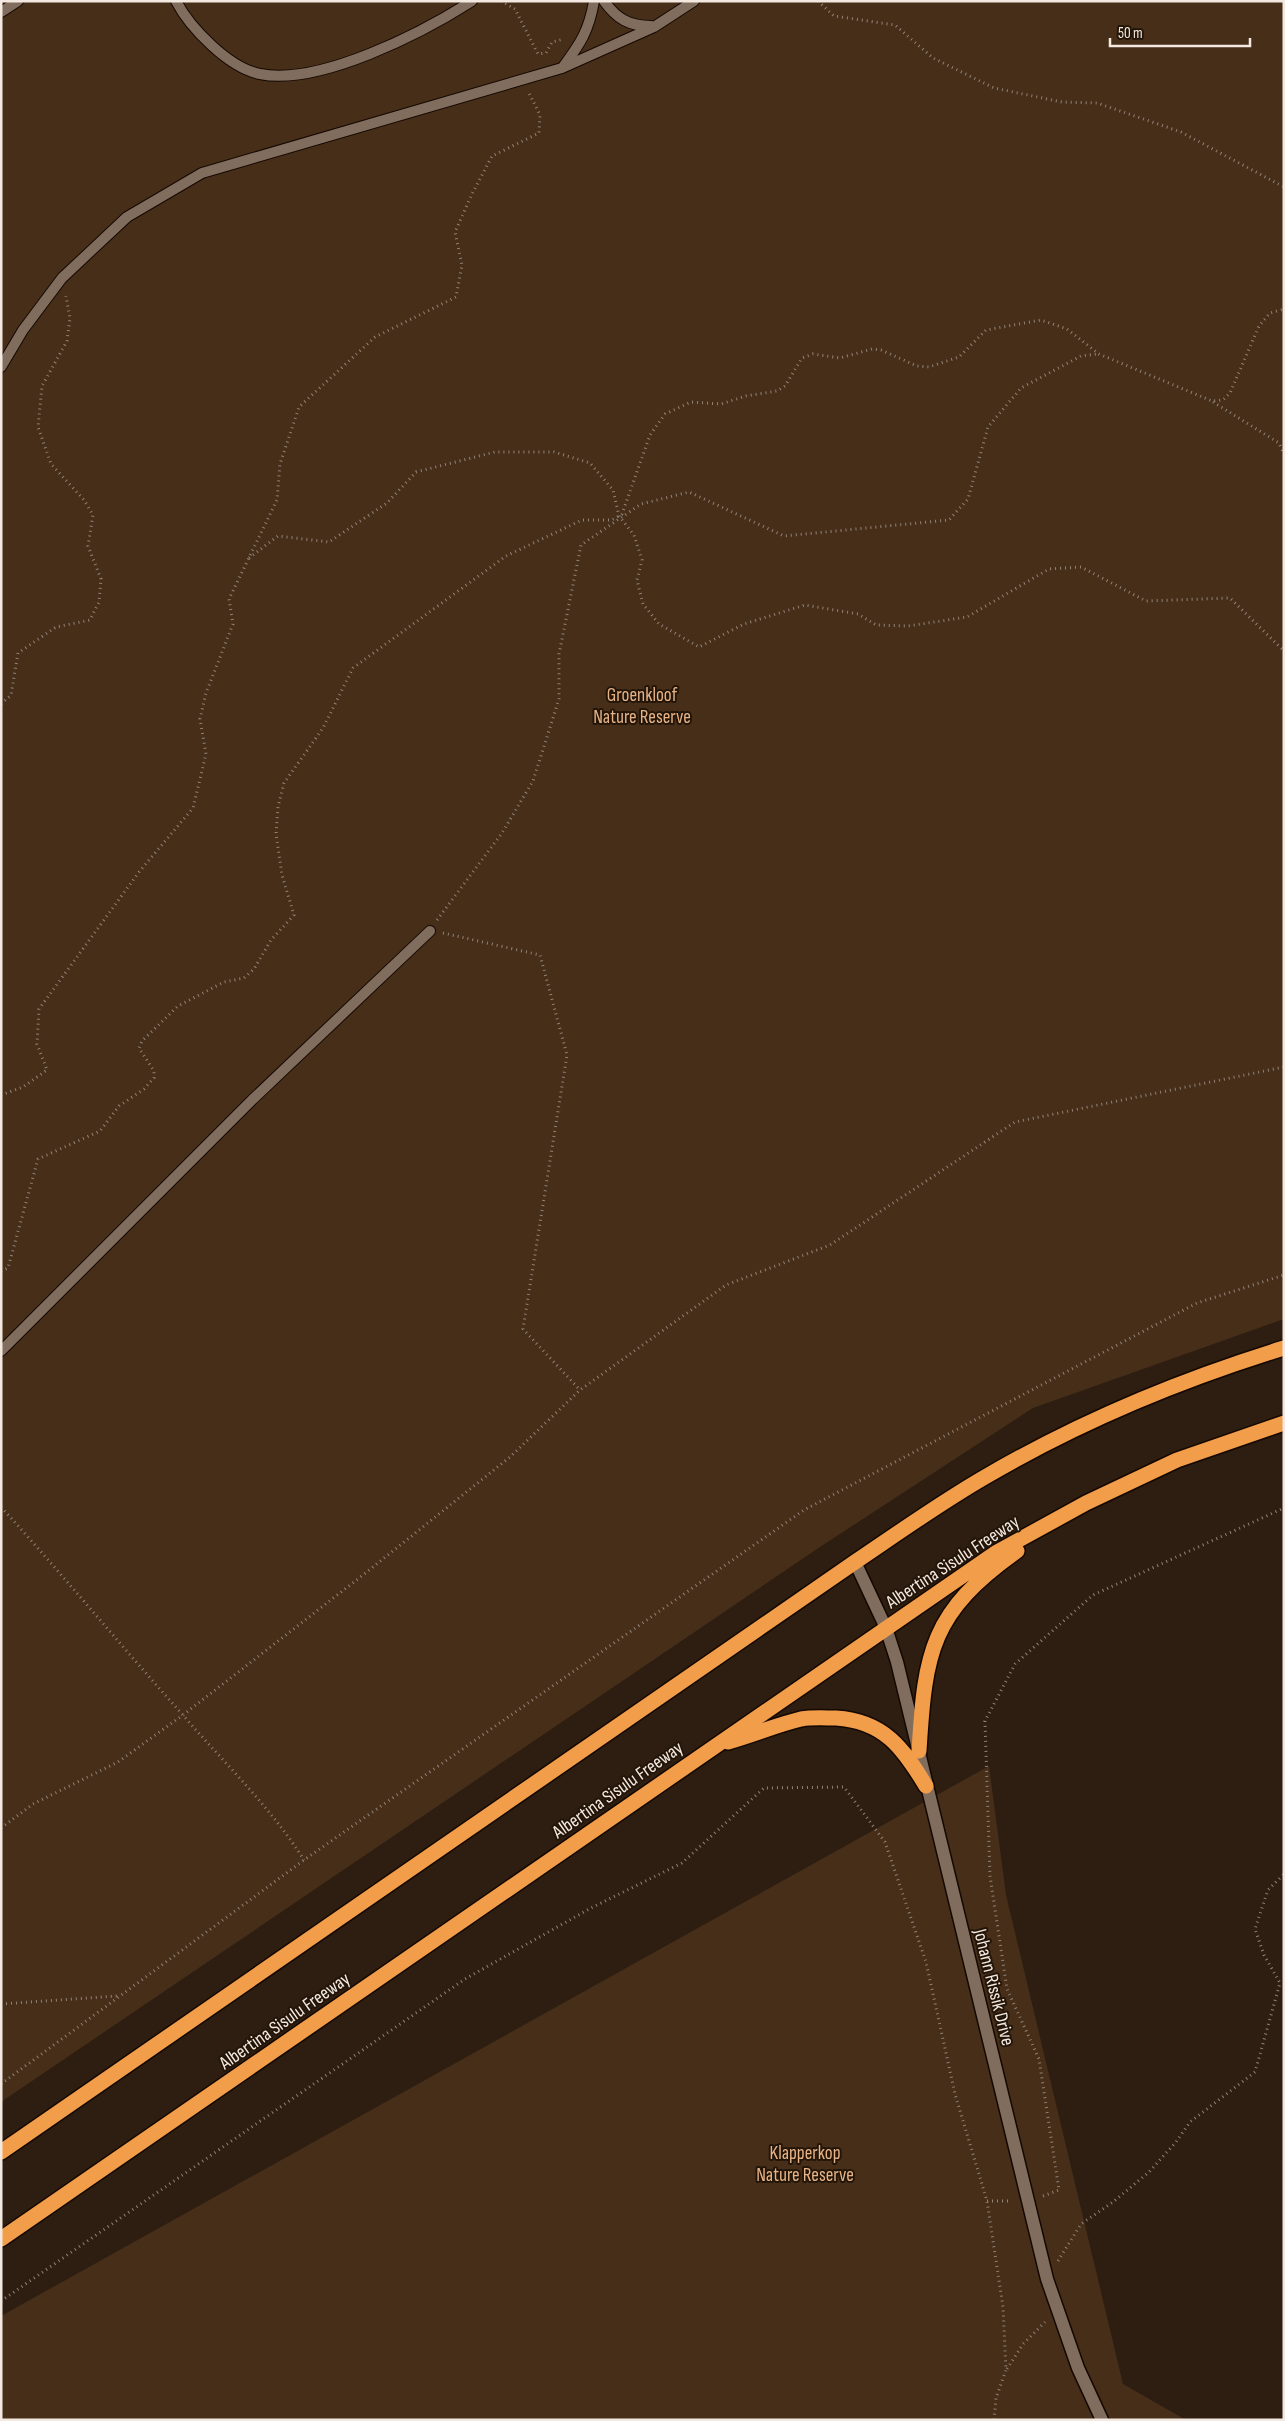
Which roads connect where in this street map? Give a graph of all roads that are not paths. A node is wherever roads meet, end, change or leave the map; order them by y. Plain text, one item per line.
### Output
1 (18, 1) edge
2 (176, 1) edge
3 (472, 1) edge
4 (594, 1) edge
5 (604, 1) edge
6 (694, 1) edge
7 (1, 12) edge
8 (654, 26) junction
9 (562, 68) junction
10 (1, 366) edge
11 (430, 930) road end
12 (1284, 1348) edge
13 (1, 1351) edge
14 (1284, 1423) edge
15 (1086, 1502) junction
16 (855, 1562) junction
17 (886, 1628) junction
18 (717, 1744) junction
19 (919, 1750) junction
20 (926, 1786) junction
21 (1, 2152) edge
22 (1, 2239) edge
23 (1102, 2420) edge

1 - 7 lane
2 - 3 lane
4 - 9 lane
5 - 8 lane
6 - 8 lane
8 - 9 lane
9 - 10 lane
11 - 13 lane
12 - 16 highway
14 - 15 highway, Albertina Sisulu Freeway
15 - 17 highway, Albertina Sisulu Freeway
15 - 19 highway
16 - 17 street, Johann Rissik Drive
16 - 21 highway
17 - 18 highway, Albertina Sisulu Freeway
17 - 19 street, Johann Rissik Drive
18 - 20 highway
18 - 22 highway, Albertina Sisulu Freeway
19 - 20 street, Johann Rissik Drive
20 - 23 street, Johann Rissik Drive

